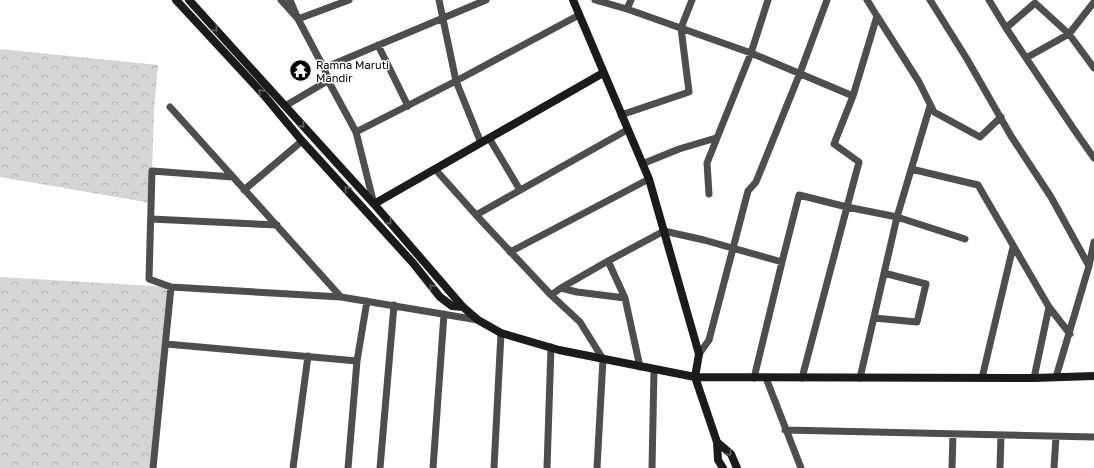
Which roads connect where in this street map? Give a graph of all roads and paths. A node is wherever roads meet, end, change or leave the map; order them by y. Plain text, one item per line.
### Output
1 (176, 0) edge
2 (189, 0) edge
3 (280, 0) edge
4 (290, 0) edge
5 (348, 0) edge
6 (439, 0) edge
7 (486, 0) edge
8 (573, 0) edge
9 (595, 0) edge
10 (631, 0) edge
11 (692, 0) edge
12 (768, 0) edge
13 (827, 0) edge
14 (867, 0) edge
15 (930, 0) edge
16 (989, 0) edge
17 (1036, 2) edge
18 (1094, 2) edge
19 (627, 9) junction
20 (579, 15) junction
21 (877, 16) junction
22 (443, 18) junction
23 (298, 19) junction
24 (681, 28) junction
25 (1006, 28) junction
26 (1069, 34) junction
27 (378, 45) junction
28 (751, 53) junction
29 (1026, 58) junction
30 (324, 68) junction
31 (1094, 68) edge
32 (603, 73) junction
33 (800, 73) junction
34 (329, 80) junction
35 (456, 81) junction
36 (853, 96) junction
37 (285, 106) junction
38 (408, 106) junction
39 (930, 106) junction
40 (170, 107) dead end
41 (621, 116) junction
42 (1001, 117) junction
43 (627, 130) junction
44 (356, 132) junction
45 (489, 138) junction
46 (716, 138) junction
47 (302, 141) junction
48 (481, 143) junction
49 (1094, 158) edge
50 (642, 164) junction
51 (435, 169) junction
52 (911, 169) junction
53 (233, 177) junction
54 (649, 179) junction
55 (244, 190) junction
56 (520, 190) junction
57 (709, 194) dead end
58 (374, 204) junction
59 (848, 207) junction
60 (476, 215) junction
61 (897, 217) junction
62 (150, 219) junction
63 (277, 225) junction
64 (664, 231) junction
65 (965, 239) dead end
66 (1094, 242) edge
67 (1013, 247) junction
68 (733, 248) junction
69 (510, 252) junction
70 (608, 261) junction
71 (782, 262) junction
72 (1089, 266) junction
73 (884, 273) junction
74 (171, 287) junction
75 (561, 288) junction
76 (551, 294) junction
77 (341, 297) junction
78 (626, 298) junction
79 (367, 301) junction
80 (394, 306) junction
81 (463, 307) junction
82 (1049, 307) junction
83 (444, 314) junction
84 (874, 318) junction
85 (478, 320) junction
86 (501, 333) junction
87 (1070, 334) junction
88 (166, 344) junction
89 (551, 347) junction
90 (699, 354) junction
91 (308, 356) junction
92 (603, 359) junction
93 (357, 361) junction
94 (640, 367) junction
95 (654, 370) junction
96 (1094, 376) edge
97 (695, 377) junction
98 (1056, 377) junction
99 (754, 378) junction
100 (766, 378) junction
101 (802, 378) junction
102 (860, 378) junction
103 (982, 378) junction
104 (1034, 378) junction
105 (786, 430) junction
106 (953, 434) junction
107 (1001, 435) junction
108 (1056, 437) junction
109 (1094, 437) edge
110 (717, 442) junction
111 (153, 468) edge
112 (294, 468) edge
113 (348, 468) edge
114 (380, 468) edge
115 (433, 468) edge
116 (494, 468) edge
117 (547, 468) edge
118 (598, 468) edge
119 (652, 468) edge
120 (723, 468) edge
121 (737, 468) edge
122 (801, 468) edge
123 (952, 468) edge
124 (1000, 468) edge
125 (1054, 468) edge

47 -> 1 street
2 -> 37 street
3 - 23 street
4 - 23 street
5 - 23 street
6 - 22 street
7 - 22 street
8 - 20 street
9 - 19 street
10 - 19 street
11 - 24 street
12 - 28 street
13 - 33 street
14 - 21 street
15 - 42 street
16 - 25 street
17 - 25 street
17 - 26 street
18 - 26 street
19 - 24 street
20 - 32 street
20 - 35 street
21 - 36 street
21 - 39 street
22 - 27 street
22 - 35 street
23 - 30 street
24 - 28 street
24 - 41 street
25 - 29 street
26 - 29 street
26 - 31 street
27 - 30 street
27 - 38 street
28 - 33 street
28 - 46 street
29 - 49 street
30 - 34 street
32 - 41 street
32 - 45 street
33 - 36 street
33 - 68 street
34 - 37 street
34 - 44 street
35 - 38 street
35 - 48 street
36 - 59 street
37 -> 58 street
38 - 44 street
39 - 42 street
39 - 52 street
40 - 53 street
41 - 43 street
42 - 72 street
43 - 50 street
43 - 56 street
44 - 58 street
45 - 48 street
45 - 56 street
46 - 50 street
46 - 57 street
47 - 55 street
81 -> 47 street
48 - 51 street
50 - 54 street
51 - 58 street
51 - 60 street
52 - 61 street
52 - 67 street
53 - 55 street
53 - 62 street
54 - 64 street
54 - 69 street
55 - 63 street
56 - 60 street
58 -> 81 street
59 - 61 street
59 - 71 street
59 - 101 street
60 - 69 street
61 - 65 street
61 - 73 street
62 - 63 street
62 - 74 street
63 - 77 street
64 - 68 street
64 - 70 street
64 - 90 street
66 - 72 street
67 - 82 street
67 - 103 street
68 - 71 street
68 - 90 street
69 - 76 street
70 - 75 street
70 - 78 street
71 - 99 street
72 - 87 street
73 - 84 street
73 - 84 street
74 - 77 street
74 - 88 street
75 - 76 street
75 - 78 street
76 - 92 street
77 - 79 street
78 - 94 street
79 - 80 street
79 - 93 street
80 - 83 street
80 - 114 street
81 - 85 street
82 - 87 street
82 - 104 street
83 - 85 street
83 - 115 street
84 - 102 street
85 - 86 street
86 - 89 street
86 - 116 street
87 - 98 street
88 - 91 street
88 - 111 street
89 - 92 street
89 - 117 street
90 - 97 street
91 - 93 street
91 - 112 street
92 - 94 street
92 - 118 street
93 - 113 street
94 - 95 street
95 - 97 street
95 - 119 street
96 - 98 street
97 - 99 street
97 - 110 street
98 - 104 street
99 - 100 street
100 - 101 street
100 - 105 street
101 - 102 street
102 - 103 street
103 - 104 street
105 - 106 street
105 - 122 street
106 - 107 street
106 - 123 street
107 - 108 street
107 - 124 street
108 - 109 street
108 - 125 street
110 - 120 street
110 -> 121 street

